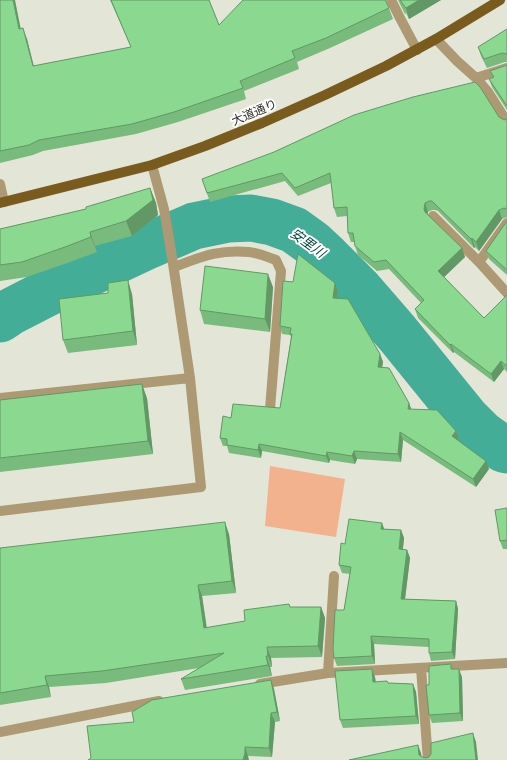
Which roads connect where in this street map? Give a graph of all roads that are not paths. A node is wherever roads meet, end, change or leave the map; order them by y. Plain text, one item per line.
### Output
1 (391, 0) edge
2 (500, 0) edge
3 (436, 39) junction
4 (417, 50) junction
5 (507, 68) edge
6 (476, 78) junction
7 (507, 122) edge
8 (152, 165) junction
9 (0, 184) edge
10 (2, 203) edge
11 (433, 216) edge
12 (507, 223) edge
13 (173, 262) junction
14 (479, 262) junction
15 (507, 293) edge
16 (190, 378) junction
17 (0, 398) edge
18 (270, 409) edge
19 (0, 511) edge
20 (334, 576) dead end
21 (507, 663) edge
22 (421, 668) junction
23 (328, 673) junction
24 (250, 686) edge
25 (171, 699) edge
26 (0, 732) edge
27 (428, 760) edge

1 - 4 street
2 - 3 main road, 大道通り
3 - 4 main road, 大道通り
3 - 6 street
4 - 8 main road, 大道通り
5 - 6 street
6 - 7 street
8 - 10 main road, 大道通り
8 - 13 street
9 - 10 street
11 - 14 street
12 - 14 street
13 - 16 street
13 - 18 street
14 - 15 street
16 - 17 street
16 - 19 street
20 - 23 street
21 - 22 street
22 - 23 street
22 - 27 street
23 - 24 street
25 - 26 street

